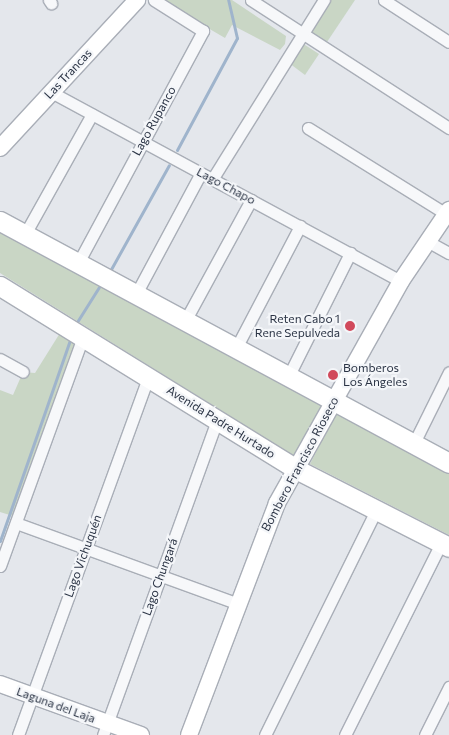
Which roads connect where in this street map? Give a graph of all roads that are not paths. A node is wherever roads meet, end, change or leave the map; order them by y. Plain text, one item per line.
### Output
1 (137, 0) edge
2 (154, 0) edge
3 (252, 0) edge
4 (324, 0) edge
5 (384, 0) edge
6 (302, 32) junction
7 (449, 42) edge
8 (51, 92) junction
9 (92, 114) junction
10 (308, 128) dead end
11 (449, 128) edge
12 (142, 141) junction
13 (0, 148) edge
14 (201, 172) junction
15 (213, 178) junction
16 (251, 200) junction
17 (448, 212) edge
18 (0, 221) edge
19 (300, 226) junction
20 (25, 234) junction
21 (427, 241) junction
22 (350, 253) junction
23 (449, 253) edge
24 (78, 263) junction
25 (401, 281) junction
26 (0, 286) edge
27 (136, 294) junction
28 (185, 321) junction
29 (83, 337) junction
30 (236, 348) junction
31 (0, 359) edge
32 (24, 372) dead end
33 (449, 372) edge
34 (148, 377) junction
35 (288, 377) junction
36 (334, 401) junction
37 (217, 420) junction
38 (413, 445) junction
39 (449, 463) edge
40 (296, 469) junction
41 (376, 510) junction
42 (16, 523) junction
43 (445, 545) edge
44 (86, 548) junction
45 (0, 566) edge
46 (160, 575) junction
47 (236, 603) junction
48 (0, 684) edge
49 (449, 687) edge
50 (32, 696) junction
51 (105, 729) edge
52 (18, 735) edge
53 (141, 735) edge
54 (189, 735) edge
55 (265, 735) edge
56 (344, 735) edge
57 (425, 735) edge

1 - 8 street, Las Trancas
2 - 12 street, Lago Rupanco
3 - 6 street
4 - 6 street
5 - 7 street
6 - 11 street
6 - 15 street
8 - 9 street, Lago Chapo
8 - 13 street, Las Trancas
9 - 12 street, Lago Chapo
9 - 20 street
10 - 17 street
12 - 14 street, Lago Chapo
12 - 24 street, Lago Rupanco
14 - 15 street, Lago Chapo
14 - 27 street
15 - 16 street, Lago Chapo
16 - 19 street, Lago Chapo
16 - 28 street
17 - 21 street, Bombero Francisco Rioseco
18 - 20 main road
19 - 22 street, Lago Chapo
19 - 30 street
20 - 24 main road
21 - 23 street
21 - 25 street, Bombero Francisco Rioseco
22 - 25 street, Lago Chapo
22 - 35 street
24 - 27 main road
25 - 36 street, Bombero Francisco Rioseco
26 - 29 main road, Avenida Padre Hurtado
27 - 28 main road
28 - 30 main road
29 - 34 main road, Avenida Padre Hurtado
29 - 42 street
30 - 35 main road
31 - 32 street
33 - 38 street
34 - 37 main road, Avenida Padre Hurtado
34 - 44 street, Lago Vichuquén
35 - 36 main road
36 - 38 main road
36 - 40 street, Bombero Francisco Rioseco
37 - 40 main road, Avenida Padre Hurtado
37 - 46 street, Lago Chungará
38 - 39 main road
40 - 41 main road, Avenida Padre Hurtado
40 - 47 street, Bombero Francisco Rioseco
41 - 43 main road, Avenida Padre Hurtado
41 - 55 street
42 - 44 street
42 - 45 street
43 - 56 street
44 - 46 street
44 - 50 street, Lago Vichuquén
46 - 47 street
46 - 51 street, Lago Chungará
47 - 54 street, Bombero Francisco Rioseco
48 - 50 street, Laguna del Laja
49 - 57 street
50 - 51 street, Laguna del Laja
50 - 52 street, Lago Vichuquén
51 - 53 street, Laguna del Laja

